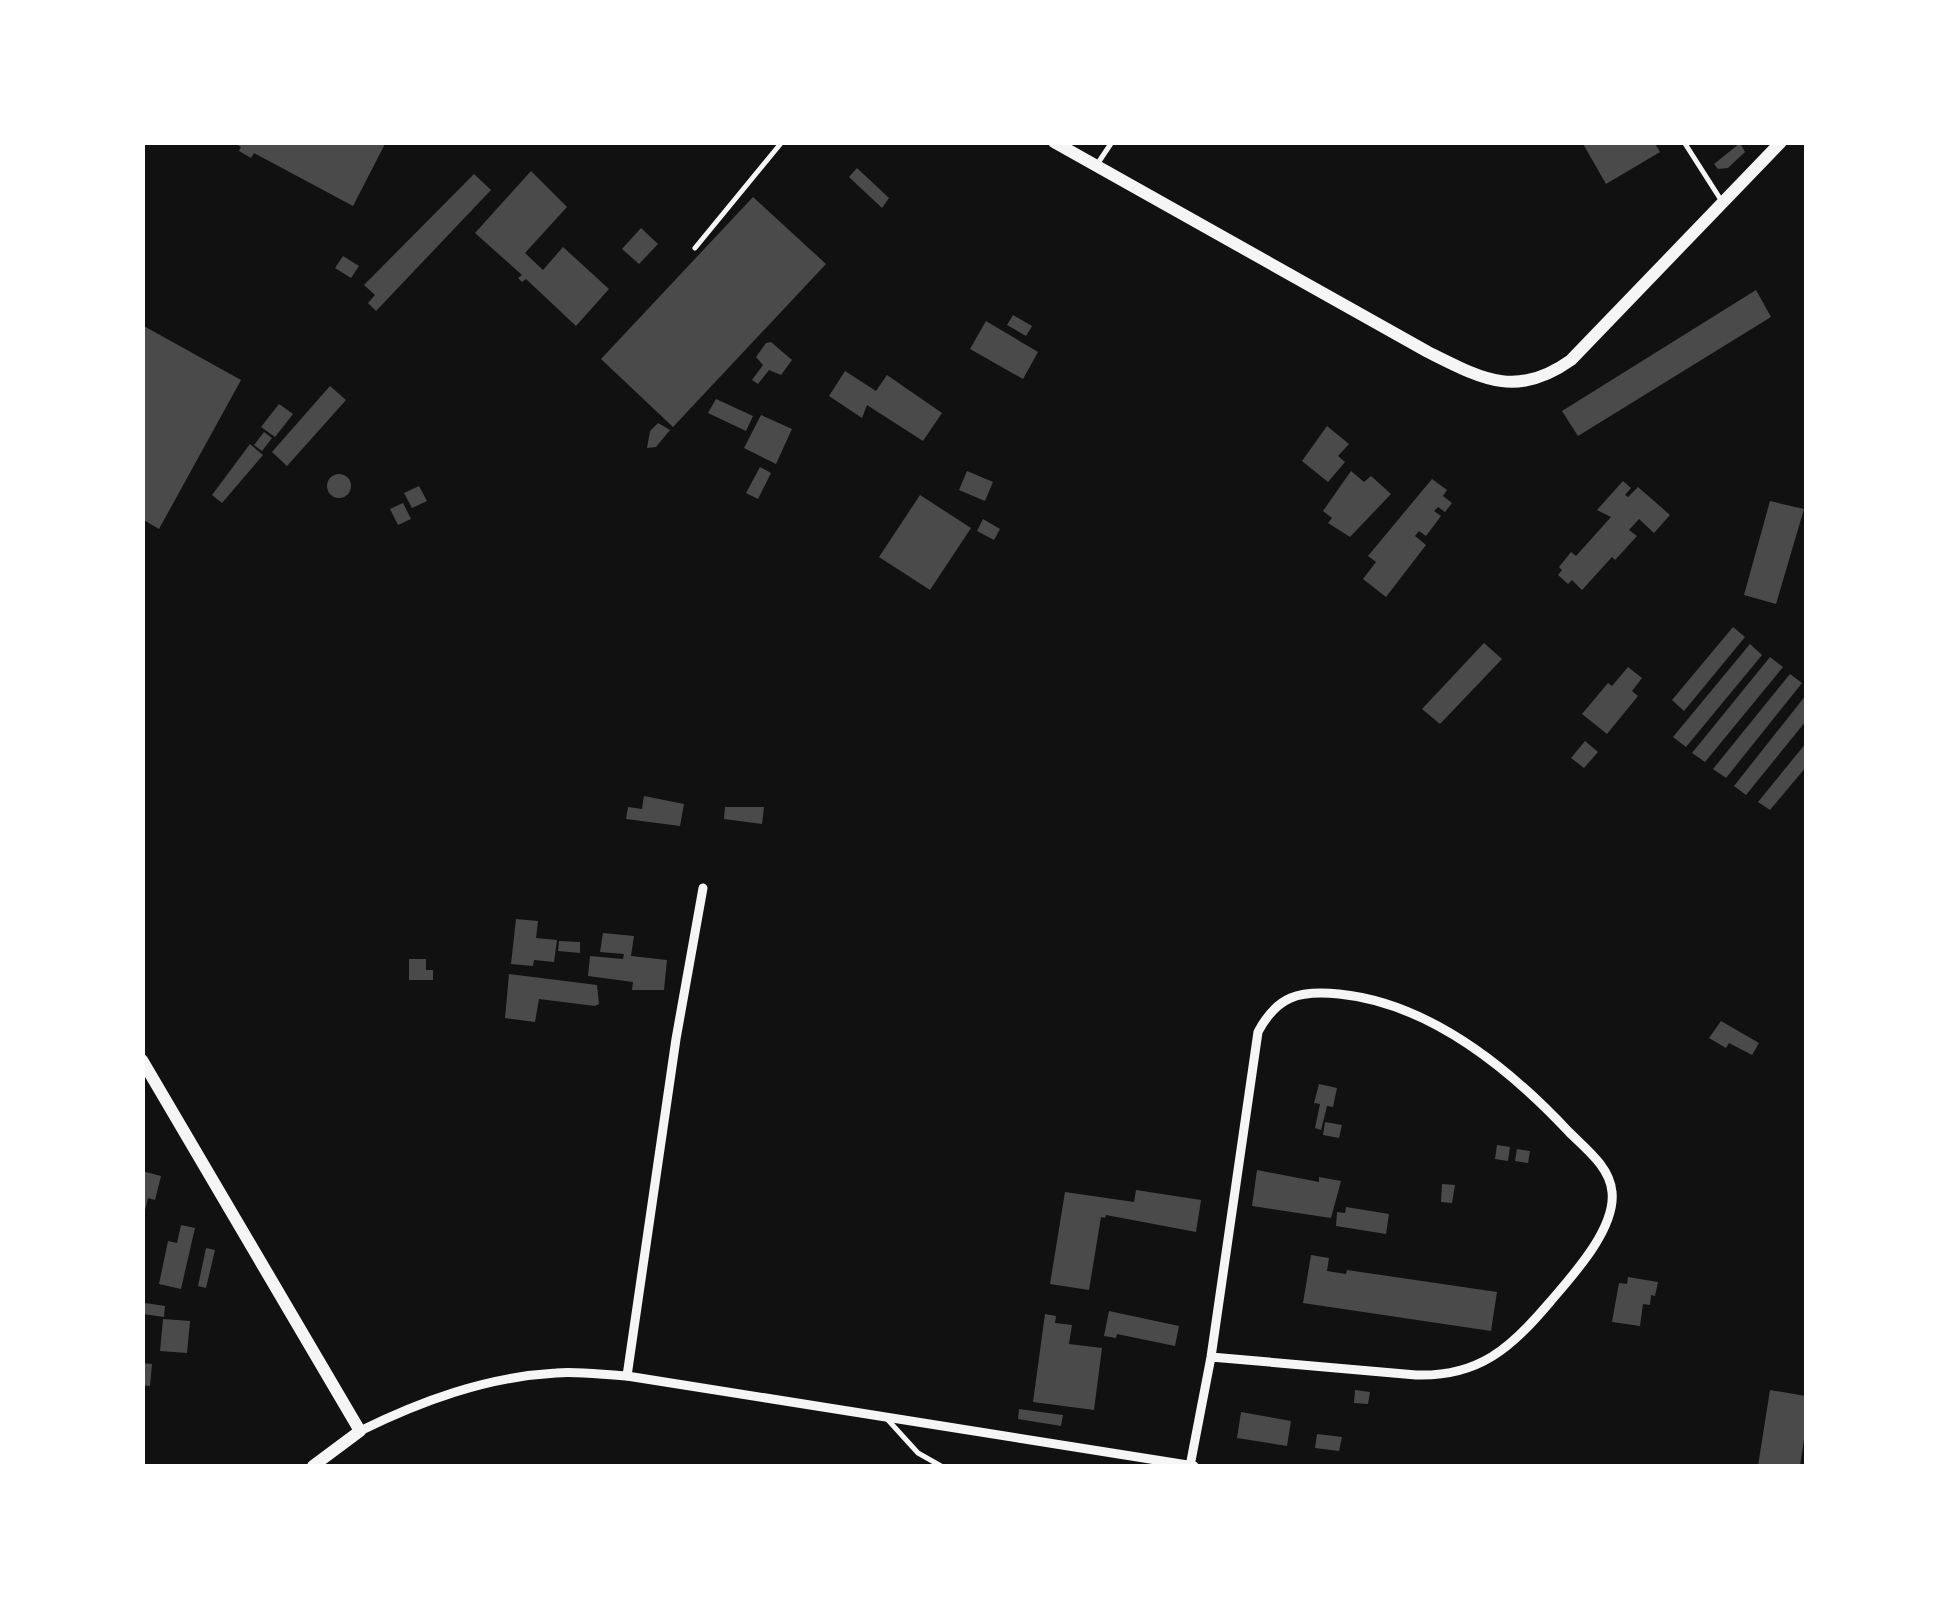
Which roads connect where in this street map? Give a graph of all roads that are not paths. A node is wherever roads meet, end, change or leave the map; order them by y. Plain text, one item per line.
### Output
1 (782, 142) edge
2 (1054, 142) edge
3 (1112, 142) edge
4 (1684, 142) edge
5 (1781, 142) edge
6 (1097, 166) junction
7 (1723, 203) junction
8 (695, 248) dead end
9 (703, 888) dead end
10 (142, 1060) edge
11 (1211, 1356) junction
12 (627, 1376) junction
13 (886, 1418) junction
14 (360, 1431) junction
15 (313, 1466) edge
16 (942, 1466) edge
17 (1192, 1466) edge

1 - 8 lane
2 - 6 main road
3 - 6 lane
4 - 7 lane
5 - 7 main road
6 - 7 main road
9 - 12 street
10 - 14 main road
11 - 11 street
11 - 17 street
12 - 13 street
12 - 14 street
13 - 16 lane
13 - 17 street
14 - 15 main road

